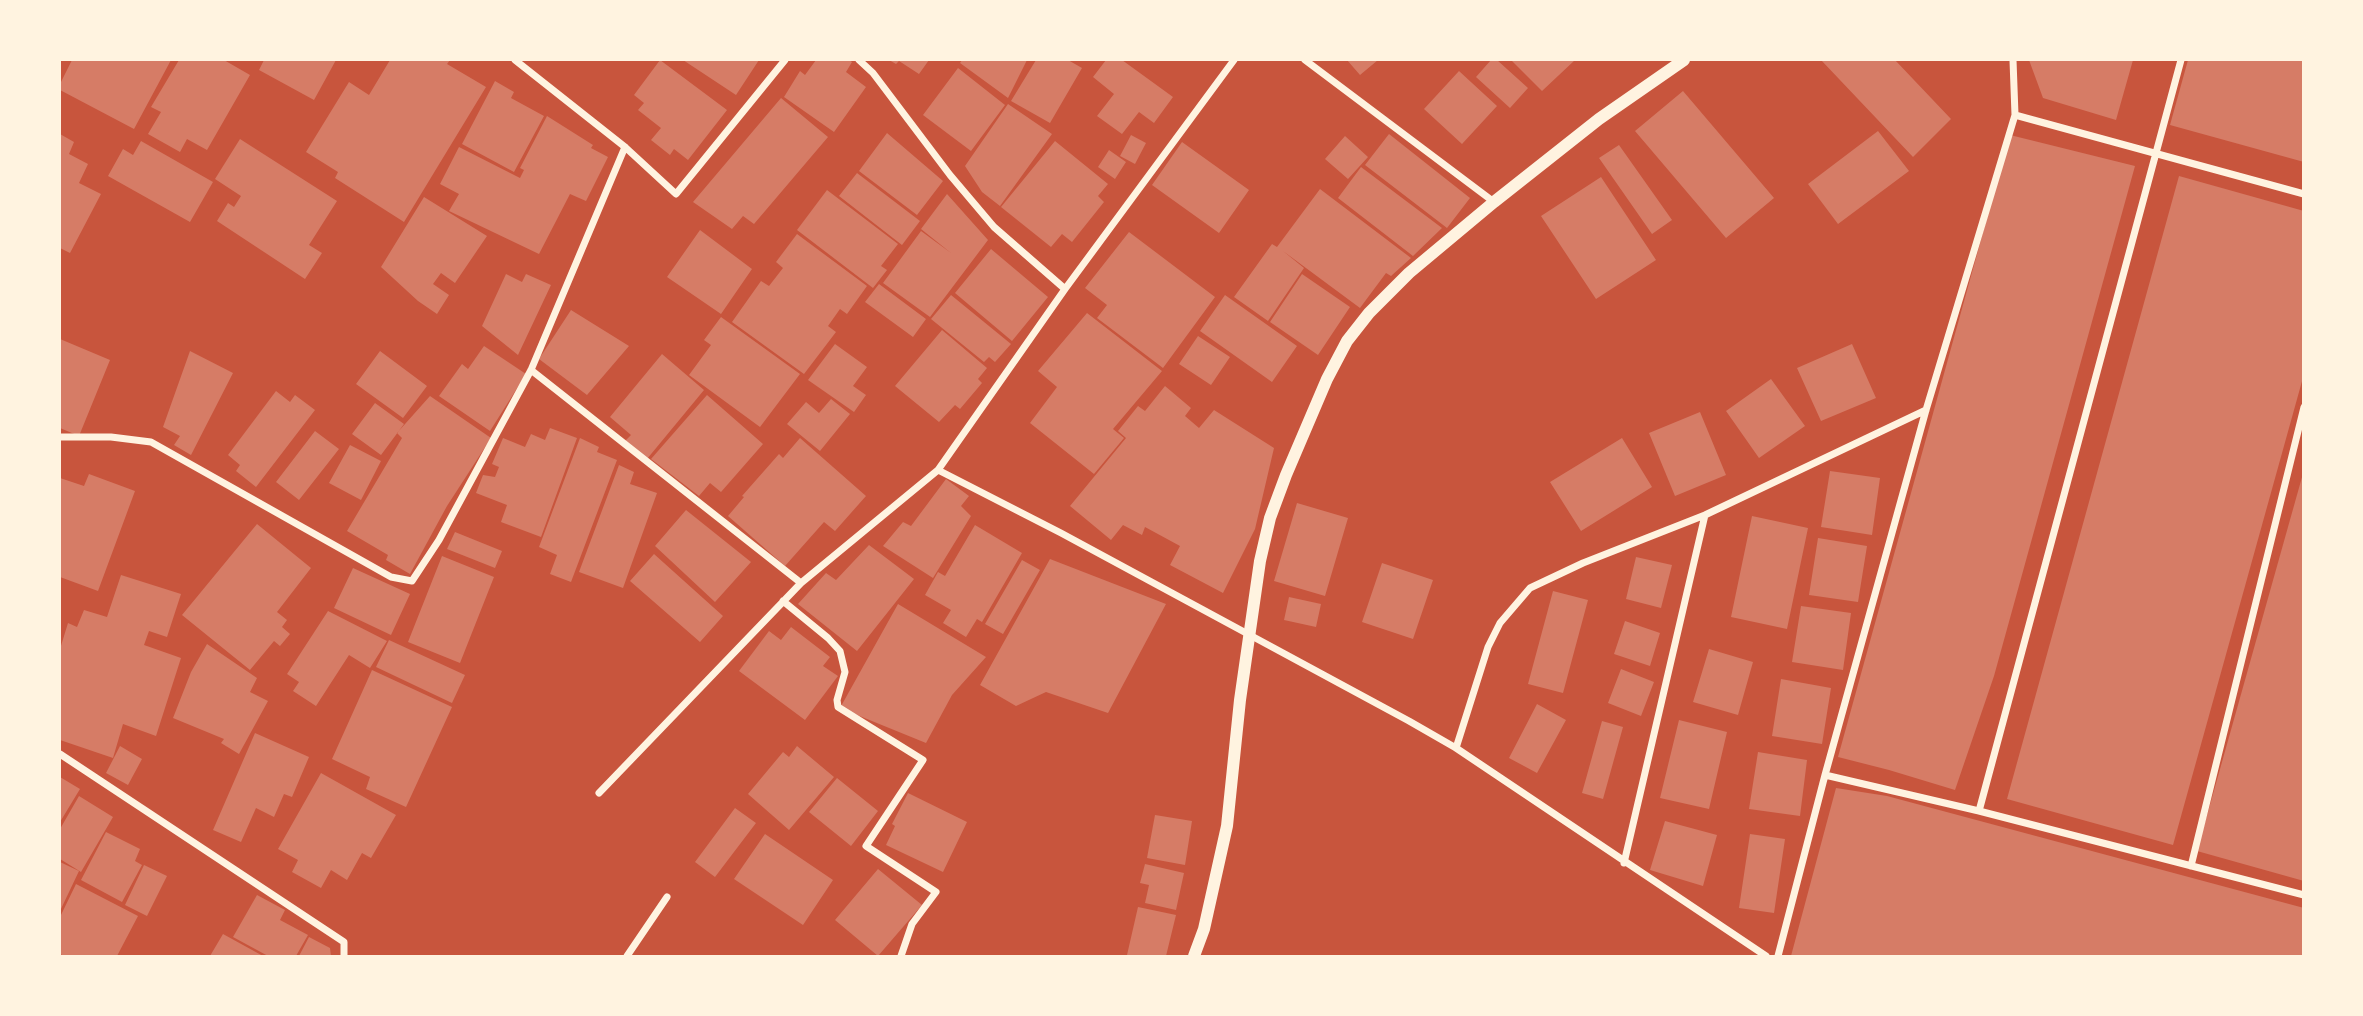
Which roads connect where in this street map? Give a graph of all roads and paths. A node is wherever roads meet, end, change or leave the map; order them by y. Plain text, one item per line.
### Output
1 (514, 60) edge
2 (785, 60) edge
3 (859, 60) edge
4 (1234, 60) edge
5 (1305, 60) edge
6 (1684, 60) edge
7 (2013, 60) edge
8 (2181, 60) edge
9 (2015, 116) junction
10 (625, 147) junction
11 (2156, 152) junction
12 (2304, 194) edge
13 (1494, 202) junction
14 (1065, 289) junction
15 (531, 370) junction
16 (2304, 407) edge
17 (1926, 410) junction
18 (60, 437) edge
19 (938, 470) junction
20 (1705, 515) junction
21 (801, 583) junction
22 (783, 601) junction
23 (1250, 635) junction
24 (1456, 748) junction
25 (60, 754) edge
26 (1825, 775) junction
27 (599, 793) dead end
28 (1979, 811) junction
29 (1624, 863) junction
30 (2191, 866) junction
31 (2304, 895) edge
32 (667, 897) dead end
33 (344, 957) edge
34 (627, 957) edge
35 (901, 957) edge
36 (1194, 957) edge
37 (1766, 957) edge
38 (1778, 957) edge

1 - 10 street
2 - 10 street
3 - 14 street
4 - 14 street
5 - 13 street
6 - 13 street
7 - 9 street
8 - 11 street
9 - 11 street
9 - 17 street
10 - 15 street
11 - 12 street
11 - 28 street
13 - 23 street
14 - 19 street
15 - 18 street
15 - 21 street
16 - 30 street
17 - 20 street
17 - 26 street
19 - 21 street
19 - 23 street
20 - 24 street
20 - 29 street
21 - 22 street
22 - 27 street
22 - 35 street
23 - 24 street
23 - 36 street
24 - 29 street
25 - 33 street
26 - 28 street
26 - 38 street
28 - 30 street
29 - 37 street
30 - 31 street
32 - 34 street

